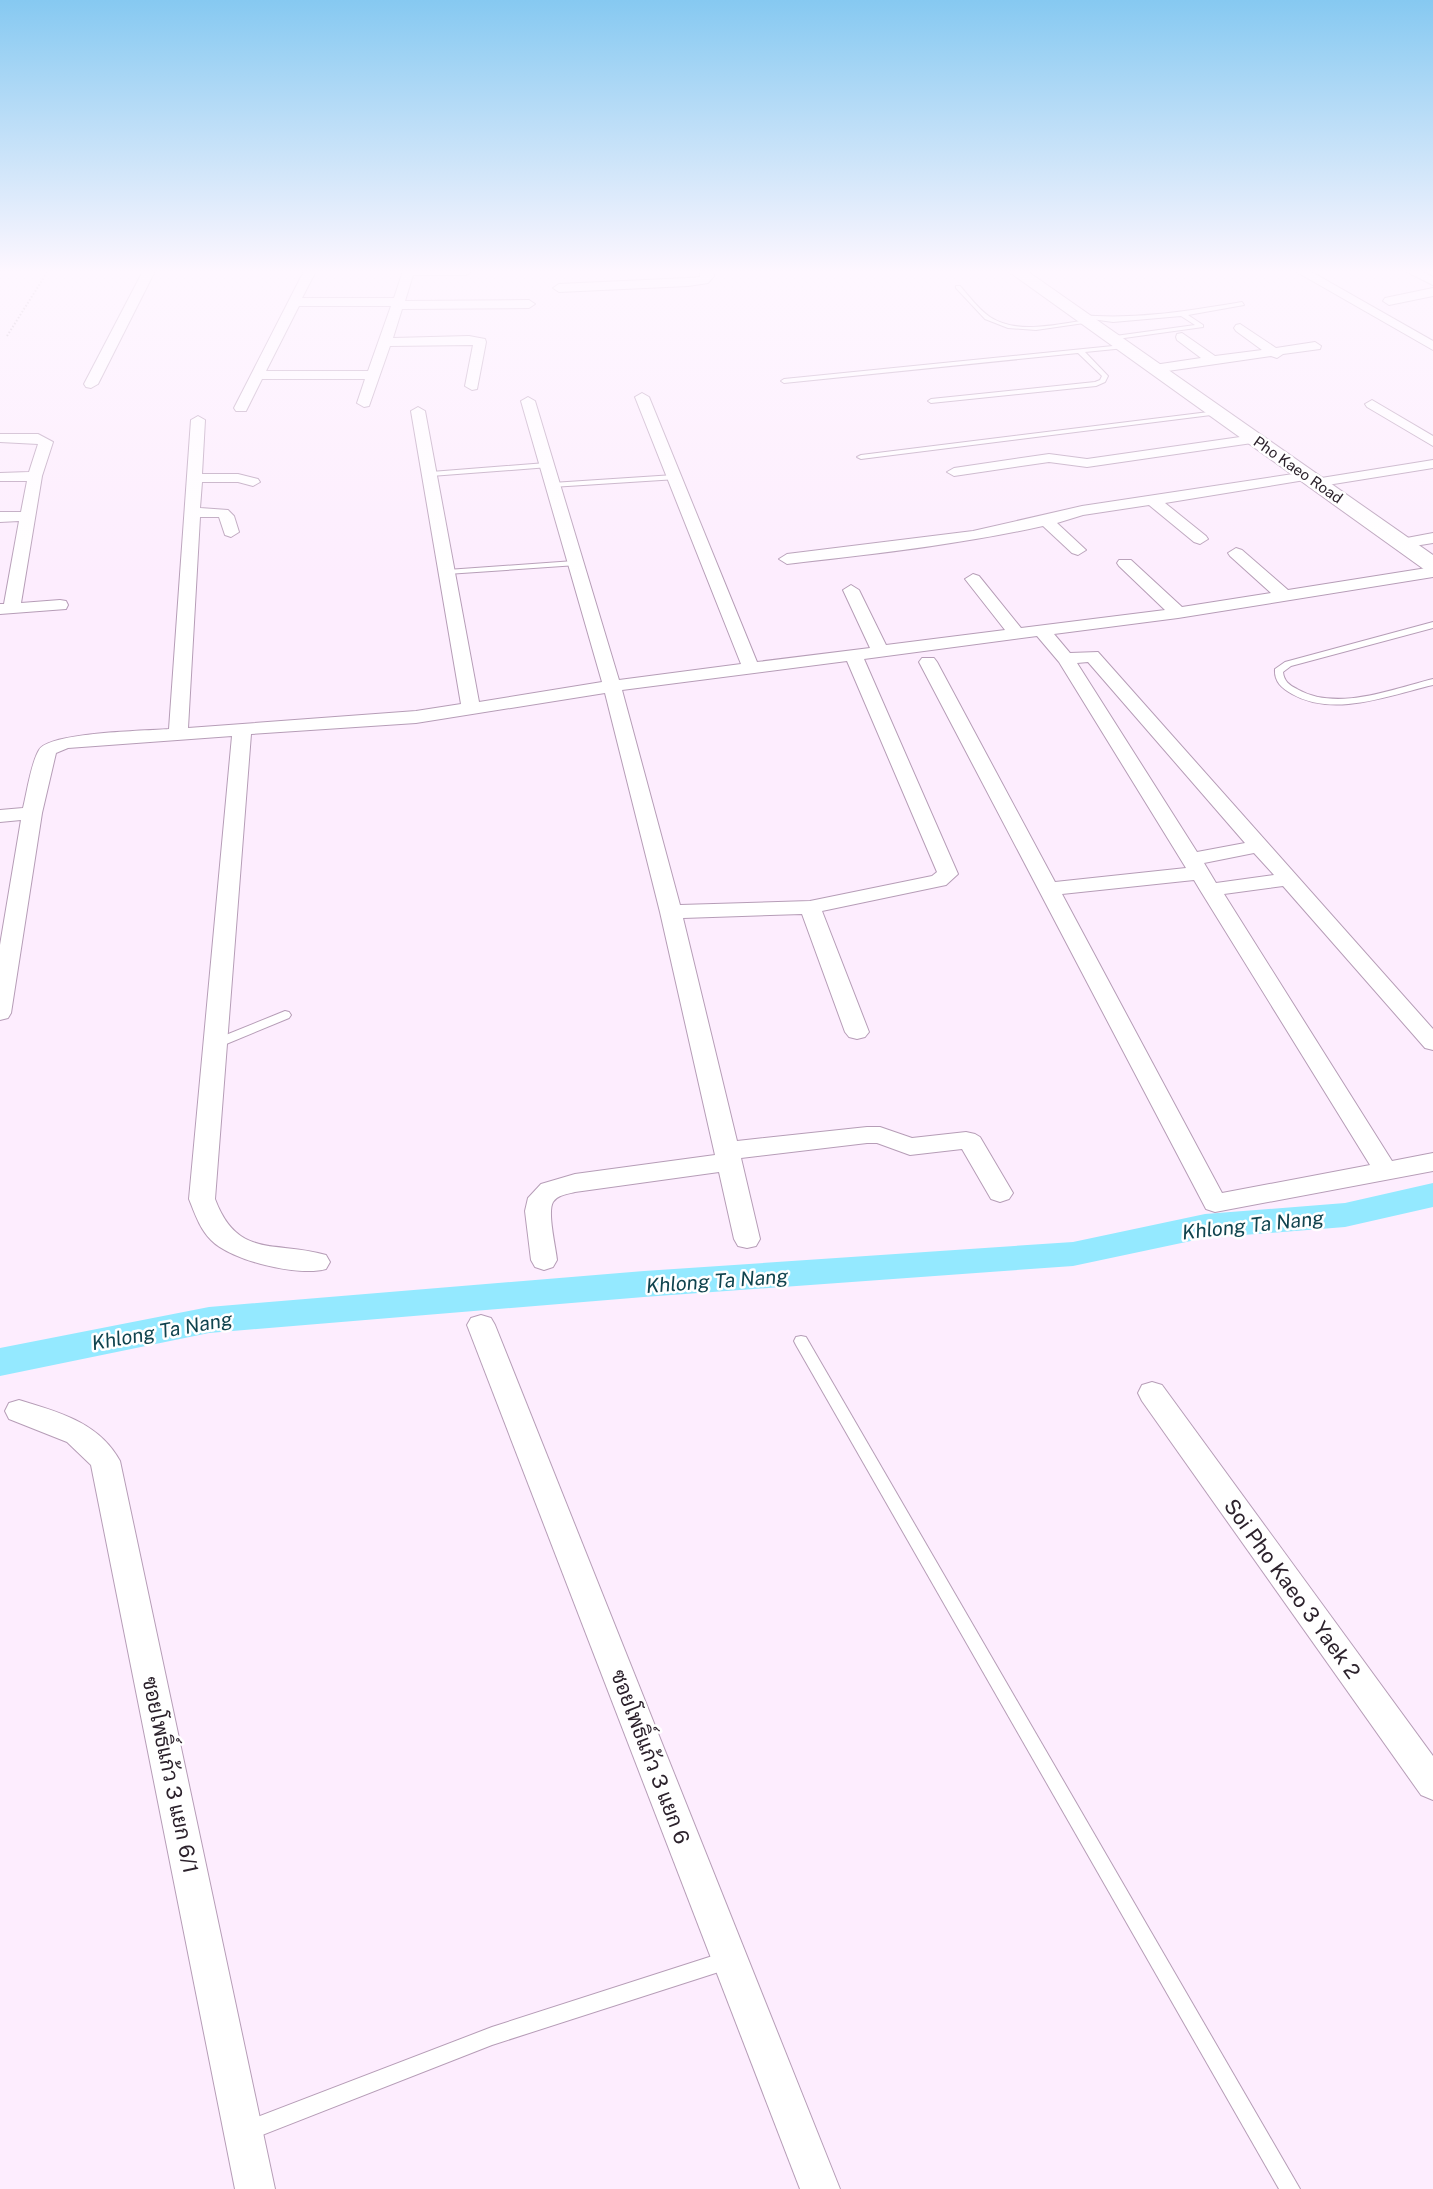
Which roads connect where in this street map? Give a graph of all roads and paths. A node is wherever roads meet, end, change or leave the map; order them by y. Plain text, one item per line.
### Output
1 (97, 373) edge
2 (474, 373) edge
3 (861, 373) edge
4 (1102, 373) edge
5 (1160, 373) edge
6 (258, 375) joint
7 (374, 375) joint
8 (784, 381) dead end
9 (91, 384) dead end
10 (472, 386) dead end
11 (642, 397) dead end
12 (528, 401) dead end
13 (931, 401) dead end
14 (364, 404) dead end
15 (1372, 404) dead end
16 (241, 408) dead end
17 (418, 411) dead end
18 (1217, 413) junction
19 (198, 420) dead end
20 (0, 438) edge
21 (1254, 439) junction
22 (1433, 442) edge
23 (861, 457) dead end
24 (1433, 464) edge
25 (546, 465) junction
26 (954, 472) dead end
27 (431, 474) junction
28 (35, 476) junction
29 (0, 477) edge
30 (674, 477) junction
31 (195, 478) junction
32 (1311, 480) junction
33 (253, 482) dead end
34 (552, 485) junction
35 (1152, 500) junction
36 (194, 512) junction
37 (28, 516) junction
38 (0, 517) edge
39 (1047, 522) junction
40 (231, 532) dead end
41 (1433, 538) edge
42 (1200, 539) dead end
43 (1402, 543) junction
44 (1078, 550) dead end
45 (1236, 553) dead end
46 (787, 559) dead end
47 (19, 560) junction
48 (0, 561) edge
49 (574, 563) junction
50 (1125, 563) dead end
51 (1433, 565) edge
52 (447, 572) junction
53 (1433, 572) edge
54 (974, 579) dead end
55 (851, 590) dead end
56 (1284, 596) junction
57 (60, 605) dead end
58 (5, 609) edge
59 (1178, 613) junction
60 (1433, 625) edge
61 (1069, 628) junction
62 (1043, 632) junction
63 (1017, 635) junction
64 (880, 651) junction
65 (853, 654) junction
66 (1092, 656) junction
67 (1065, 659) junction
68 (928, 662) dead end
69 (751, 668) junction
70 (1433, 682) edge
71 (612, 687) junction
72 (1136, 707) junction
73 (471, 709) junction
74 (1098, 712) junction
75 (242, 730) junction
76 (178, 734) junction
77 (32, 813) junction
78 (0, 816) edge
79 (1259, 846) junction
80 (1200, 874) junction
81 (1288, 879) junction
82 (1048, 889) junction
83 (810, 907) junction
84 (671, 912) junction
85 (0, 1012) edge
86 (285, 1015) dead end
87 (857, 1032) dead end
88 (1433, 1043) edge
89 (215, 1044) junction
90 (728, 1157) junction
91 (1433, 1162) edge
92 (1386, 1171) junction
93 (1000, 1193) dead end
94 (747, 1239) dead end
95 (543, 1260) dead end
96 (317, 1262) dead end
97 (481, 1325) dead end
98 (801, 1341) dead end
99 (1152, 1393) dead end
100 (19, 1411) dead end
101 (1433, 1784) edge
102 (730, 1959) junction
103 (243, 2133) junction
104 (255, 2189) edge
105 (820, 2189) edge
106 (1290, 2189) edge

1 - 9 street
2 - 10 street
3 - 8 lane
4 - 13 lane
5 - 18 street, Pho Kaeo Road
6 - 7 street
6 - 16 street
7 - 14 street
11 - 30 street
12 - 25 street
15 - 22 street
17 - 27 street
18 - 21 street, Pho Kaeo Road
18 - 23 lane
19 - 31 street
20 - 28 street
21 - 26 street
21 - 32 street, Pho Kaeo Road
24 - 32 street
25 - 27 lane
25 - 34 street
27 - 52 street
28 - 29 street
28 - 37 street
30 - 34 lane
30 - 69 street
31 - 33 street
31 - 36 street
32 - 35 street
32 - 43 street, Pho Kaeo Road
34 - 49 street
35 - 39 street
35 - 42 street
36 - 40 street
36 - 76 street
37 - 38 street
37 - 47 street
39 - 44 street
39 - 46 street
41 - 43 street
43 - 51 street, Pho Kaeo Road
45 - 56 street
47 - 48 street
47 - 58 street
49 - 52 lane
49 - 71 street
50 - 59 street
52 - 73 street
53 - 56 street
54 - 63 street
55 - 64 street
56 - 59 street
57 - 58 street
59 - 61 street
60 - 70 lane
61 - 62 street
61 - 66 street
62 - 63 street
62 - 67 street
63 - 64 street
64 - 65 street
65 - 69 street
65 - 83 street
66 - 67 street
66 - 72 street
67 - 74 street
68 - 82 street
69 - 71 street
71 - 73 street
71 - 84 street
72 - 74 street
72 - 79 street
73 - 75 street
74 - 80 street
75 - 76 street
75 - 89 street
76 - 77 street
77 - 78 street
77 - 85 street
79 - 80 street
79 - 81 street
80 - 81 street
80 - 82 street
80 - 92 street
81 - 88 street
82 - 92 street
83 - 84 street
83 - 87 street
84 - 90 street
86 - 89 lane
89 - 96 street
90 - 93 street
90 - 94 street
90 - 95 street
91 - 92 street
97 - 102 street, ซอยโพธิ์แก้ว 3 แยก 6
98 - 106 lane
99 - 101 street, Soi Pho Kaeo 3 Yaek 2
100 - 103 street, ซอยโพธิ์แก้ว 3 แยก 6/1
102 - 103 lane
102 - 105 street, ซอยโพธิ์แก้ว 3 แยก 6
103 - 104 street, ซอยโพธิ์แก้ว 3 แยก 6/1

